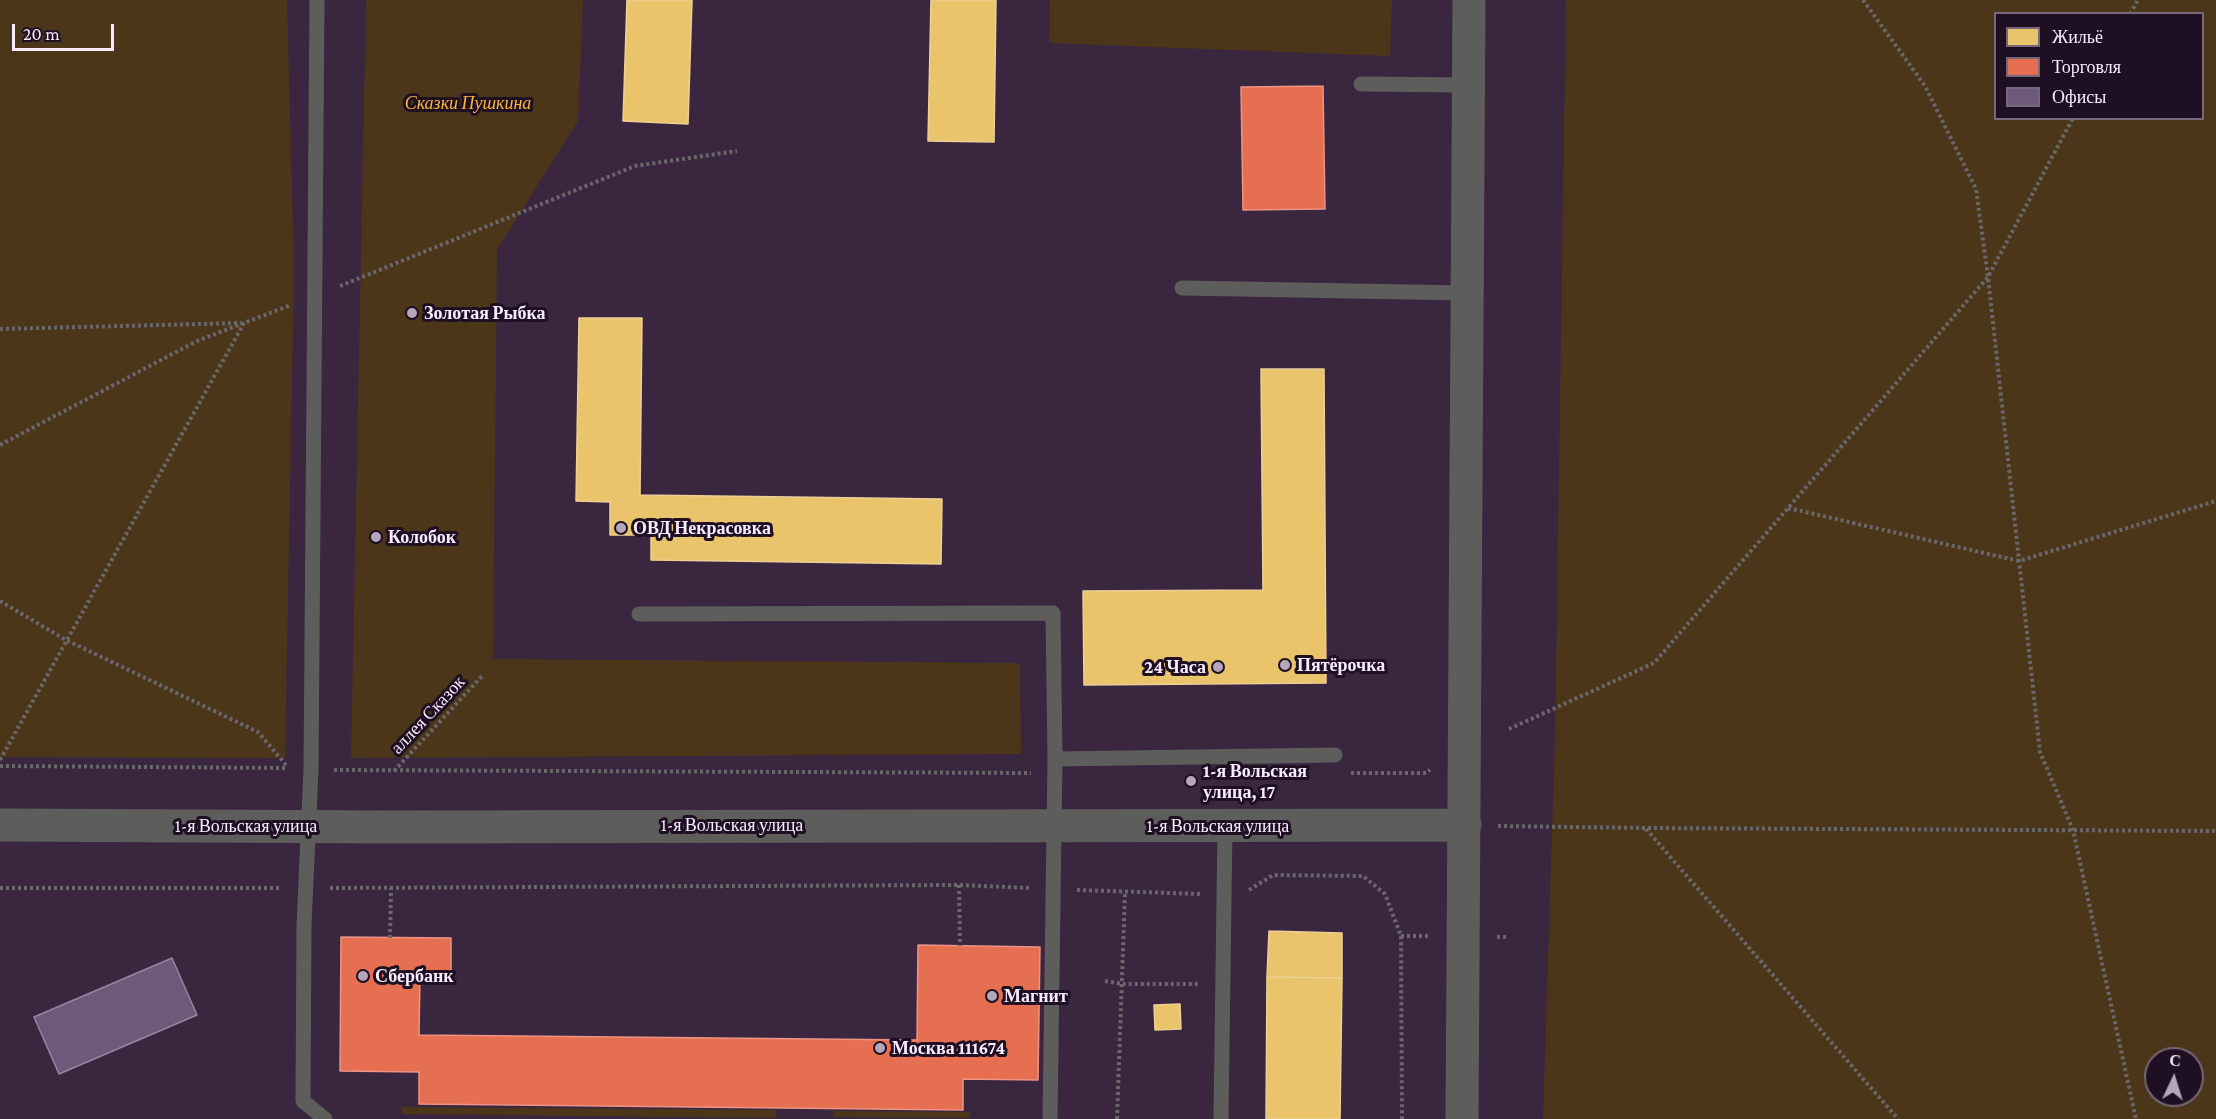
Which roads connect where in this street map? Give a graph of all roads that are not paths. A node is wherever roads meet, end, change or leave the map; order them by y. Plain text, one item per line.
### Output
1 (317, 0) edge
2 (1469, 0) edge
3 (1361, 84) dead end
4 (1468, 85) junction
5 (1182, 288) dead end
6 (1467, 293) junction
7 (639, 614) dead end
8 (1335, 755) dead end
9 (1054, 766) junction
10 (0, 825) edge
11 (1054, 825) junction
12 (1465, 825) junction
13 (309, 826) junction
14 (1225, 826) junction
15 (325, 1119) edge
16 (1050, 1119) edge
17 (1221, 1119) edge
18 (1462, 1119) edge

1 - 13 lane
2 - 4 street
3 - 4 lane
4 - 6 street
5 - 6 lane
6 - 12 street
7 - 9 lane
8 - 9 lane
9 - 11 lane
10 - 13 street, 1-я Вольская улица
11 - 13 street, 1-я Вольская улица
11 - 14 street, 1-я Вольская улица
11 - 16 lane
12 - 14 street, 1-я Вольская улица
12 - 18 street
13 - 15 lane
14 - 17 lane

